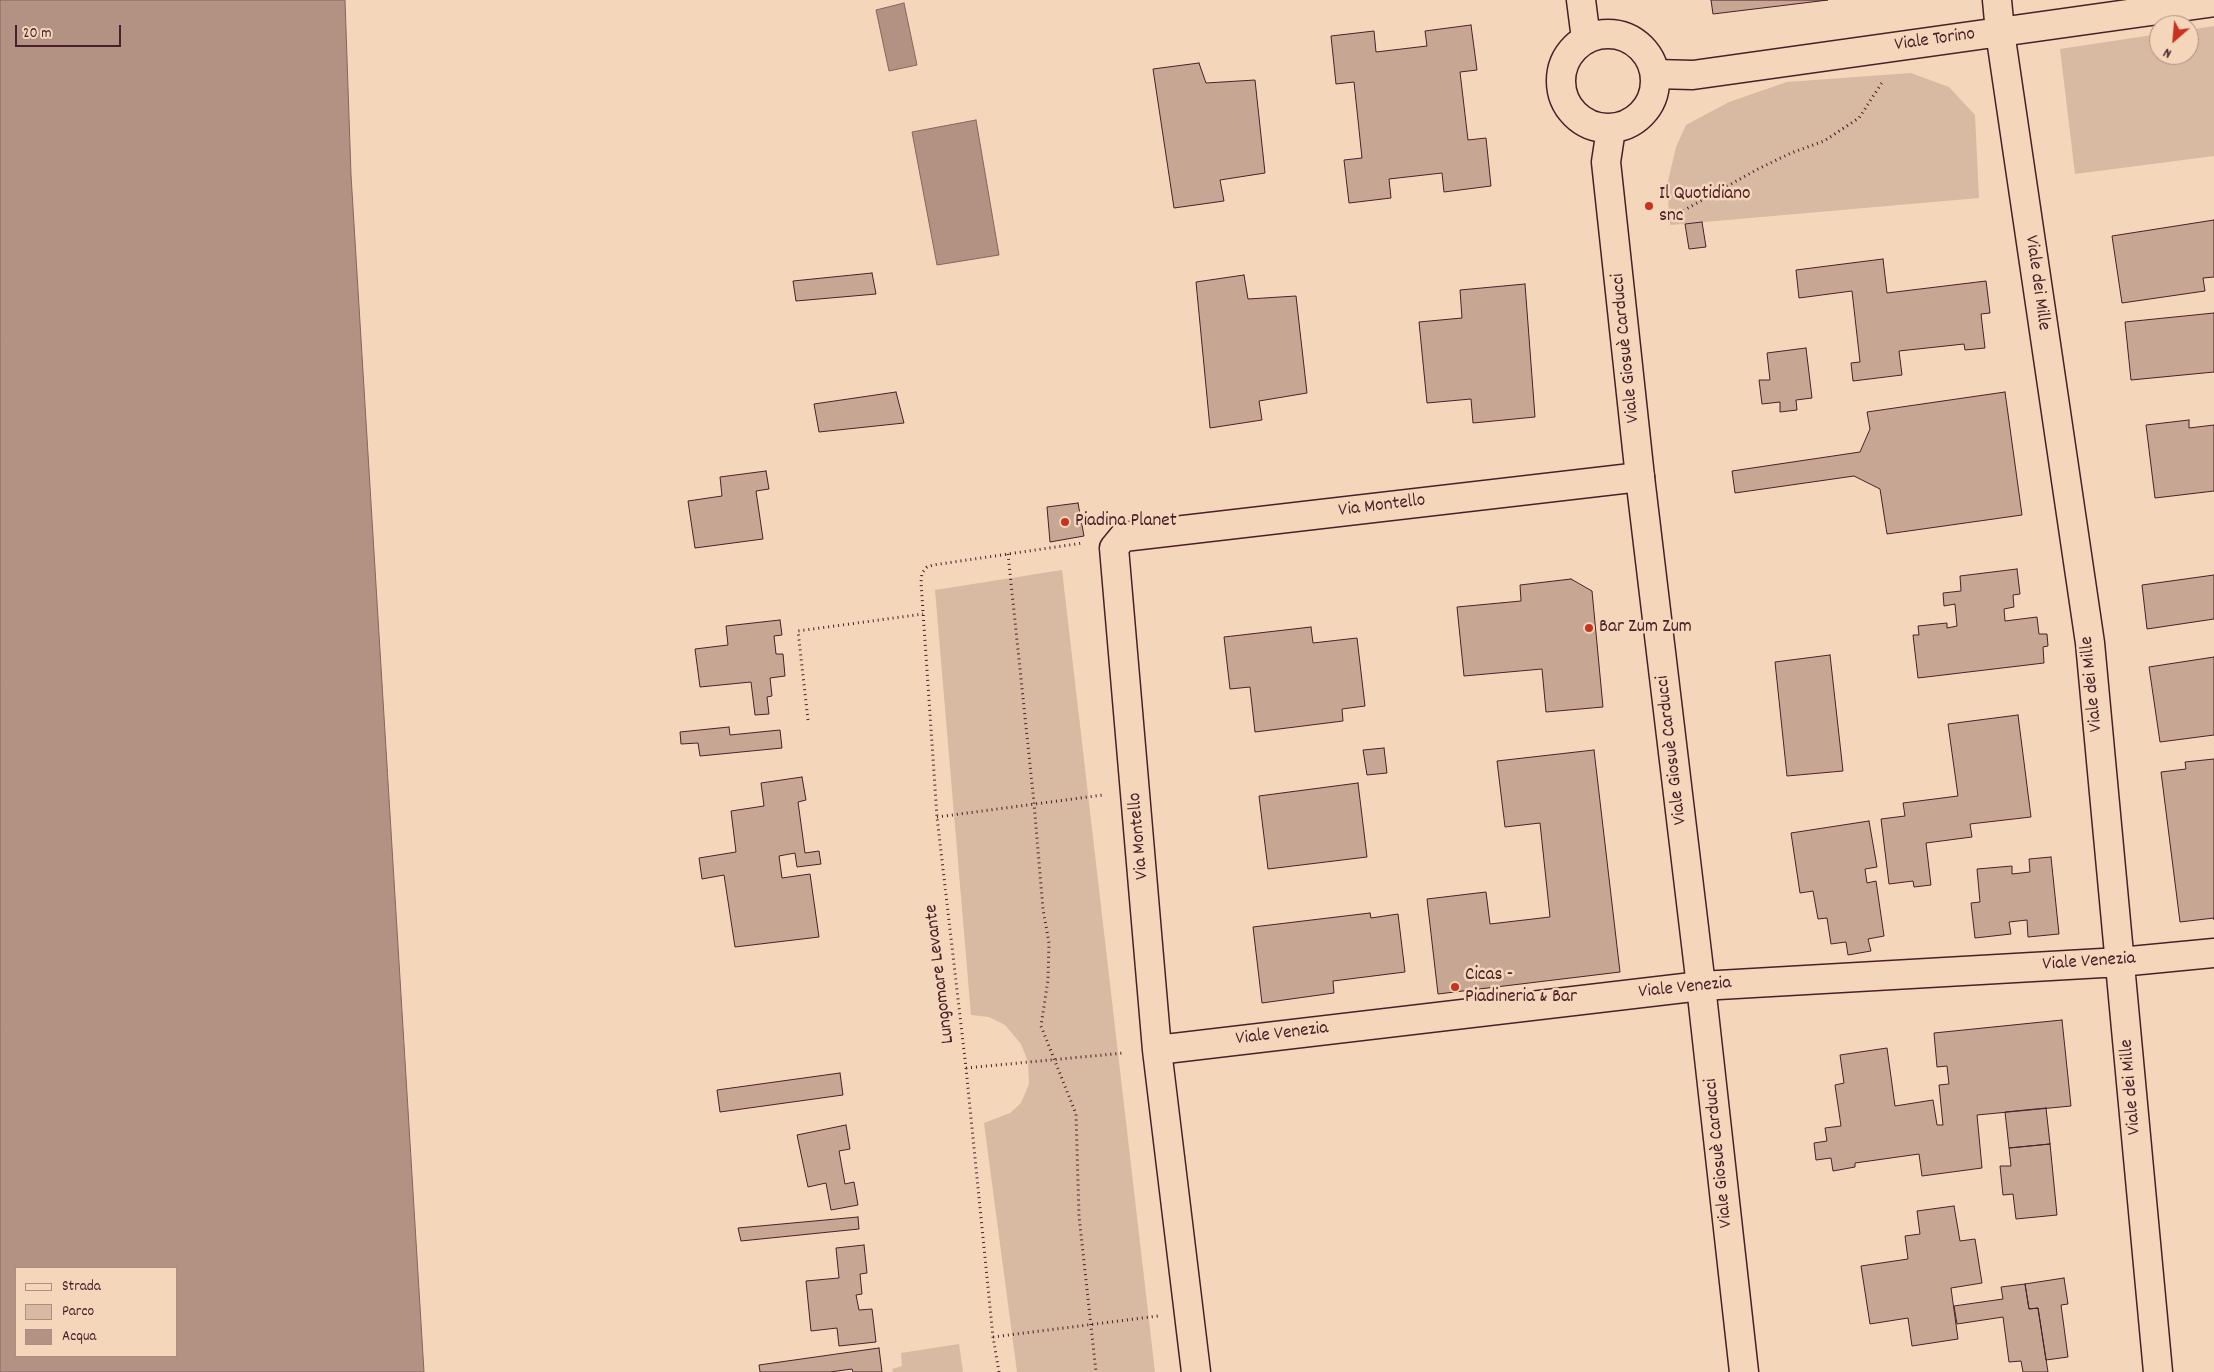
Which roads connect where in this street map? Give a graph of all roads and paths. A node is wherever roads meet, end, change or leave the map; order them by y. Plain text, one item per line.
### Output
1 (1581, 0) edge
2 (1997, 0) edge
3 (2214, 2) edge
4 (2000, 32) junction
5 (1586, 38) junction
6 (1907, 45) junction
7 (1655, 74) junction
8 (1611, 129) junction
9 (1670, 218) dead end
10 (1640, 477) junction
11 (1123, 537) junction
12 (1008, 554) junction
13 (922, 614) junction
14 (808, 720) dead end
15 (1136, 791) junction
16 (1034, 803) junction
17 (937, 817) junction
18 (2214, 953) edge
19 (2120, 962) junction
20 (1702, 986) junction
21 (1157, 1050) junction
22 (1054, 1060) junction
23 (966, 1068) junction
24 (1188, 1312) junction
25 (1090, 1325) junction
26 (993, 1337) junction
27 (999, 1372) edge
28 (1096, 1372) edge
29 (1196, 1372) edge
30 (1744, 1372) edge
31 (2158, 1372) edge

1 - 5 street
2 - 4 street, Viale dei Mille
3 - 4 street, Viale Torino
4 - 6 street, Viale Torino
4 - 19 street, Viale dei Mille
5 - 7 street
5 - 8 street
6 - 7 street, Viale Torino
6 - 9 path
7 - 8 street
8 - 10 street, Viale Giosuè Carducci
10 - 11 street, Via Montello
10 - 20 street, Viale Giosuè Carducci
11 - 12 path
11 - 15 street, Via Montello
12 - 13 path, Lungomare Levante
12 - 16 path
13 - 14 path
13 - 17 path, Lungomare Levante
15 - 16 path
15 - 21 street, Via Montello
16 - 17 path
16 - 22 path
17 - 23 path, Lungomare Levante
18 - 19 street, Viale Venezia
19 - 20 street, Viale Venezia
19 - 31 street, Viale dei Mille
20 - 21 street, Viale Venezia
20 - 30 street, Viale Giosuè Carducci
21 - 22 path
21 - 24 street, Via Montello
22 - 23 path
22 - 25 path
23 - 26 path, Lungomare Levante
24 - 25 path
24 - 29 street, Via Montello
25 - 26 path
25 - 28 path
26 - 27 path, Lungomare Levante

